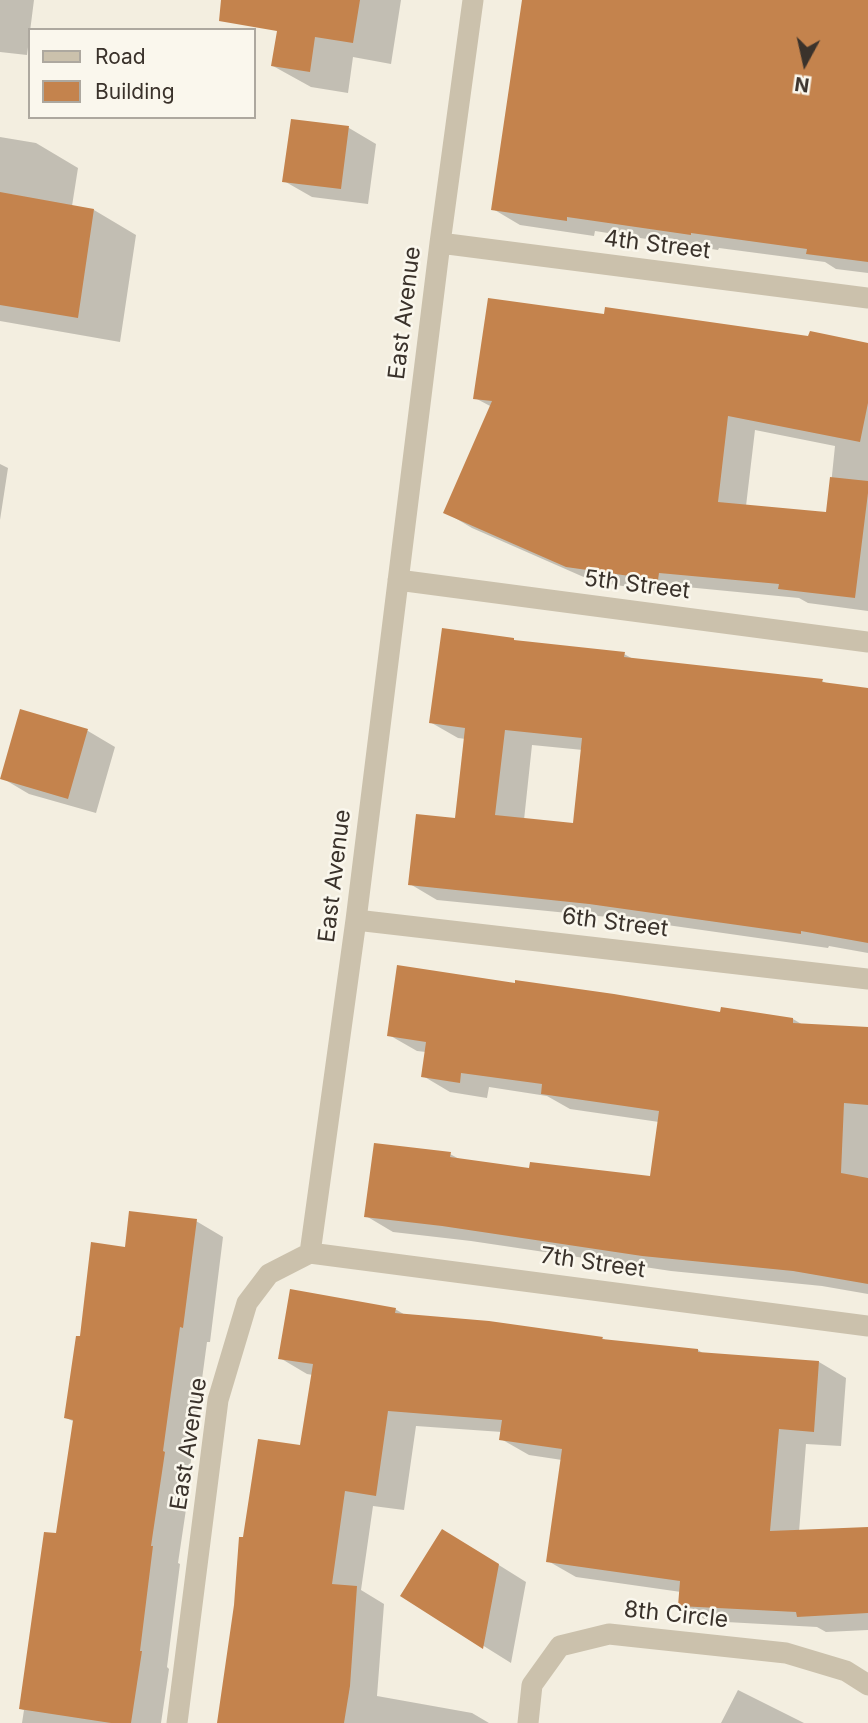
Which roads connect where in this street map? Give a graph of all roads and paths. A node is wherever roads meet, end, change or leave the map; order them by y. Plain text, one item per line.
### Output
1 (473, 0) edge
2 (440, 243) junction
3 (868, 298) edge
4 (398, 580) junction
5 (868, 642) edge
6 (356, 920) junction
7 (868, 979) edge
8 (310, 1253) junction
9 (868, 1326) edge
10 (868, 1685) edge
11 (177, 1723) edge
12 (528, 1723) edge

1 - 2 street, East Avenue
2 - 3 street, 4th Street
2 - 4 street, East Avenue
4 - 5 street, 5th Street
4 - 6 street, East Avenue
6 - 7 street, 6th Street
6 - 8 street, East Avenue
8 - 9 street, 7th Street
8 - 11 street, East Avenue
10 - 12 street, 8th Circle

